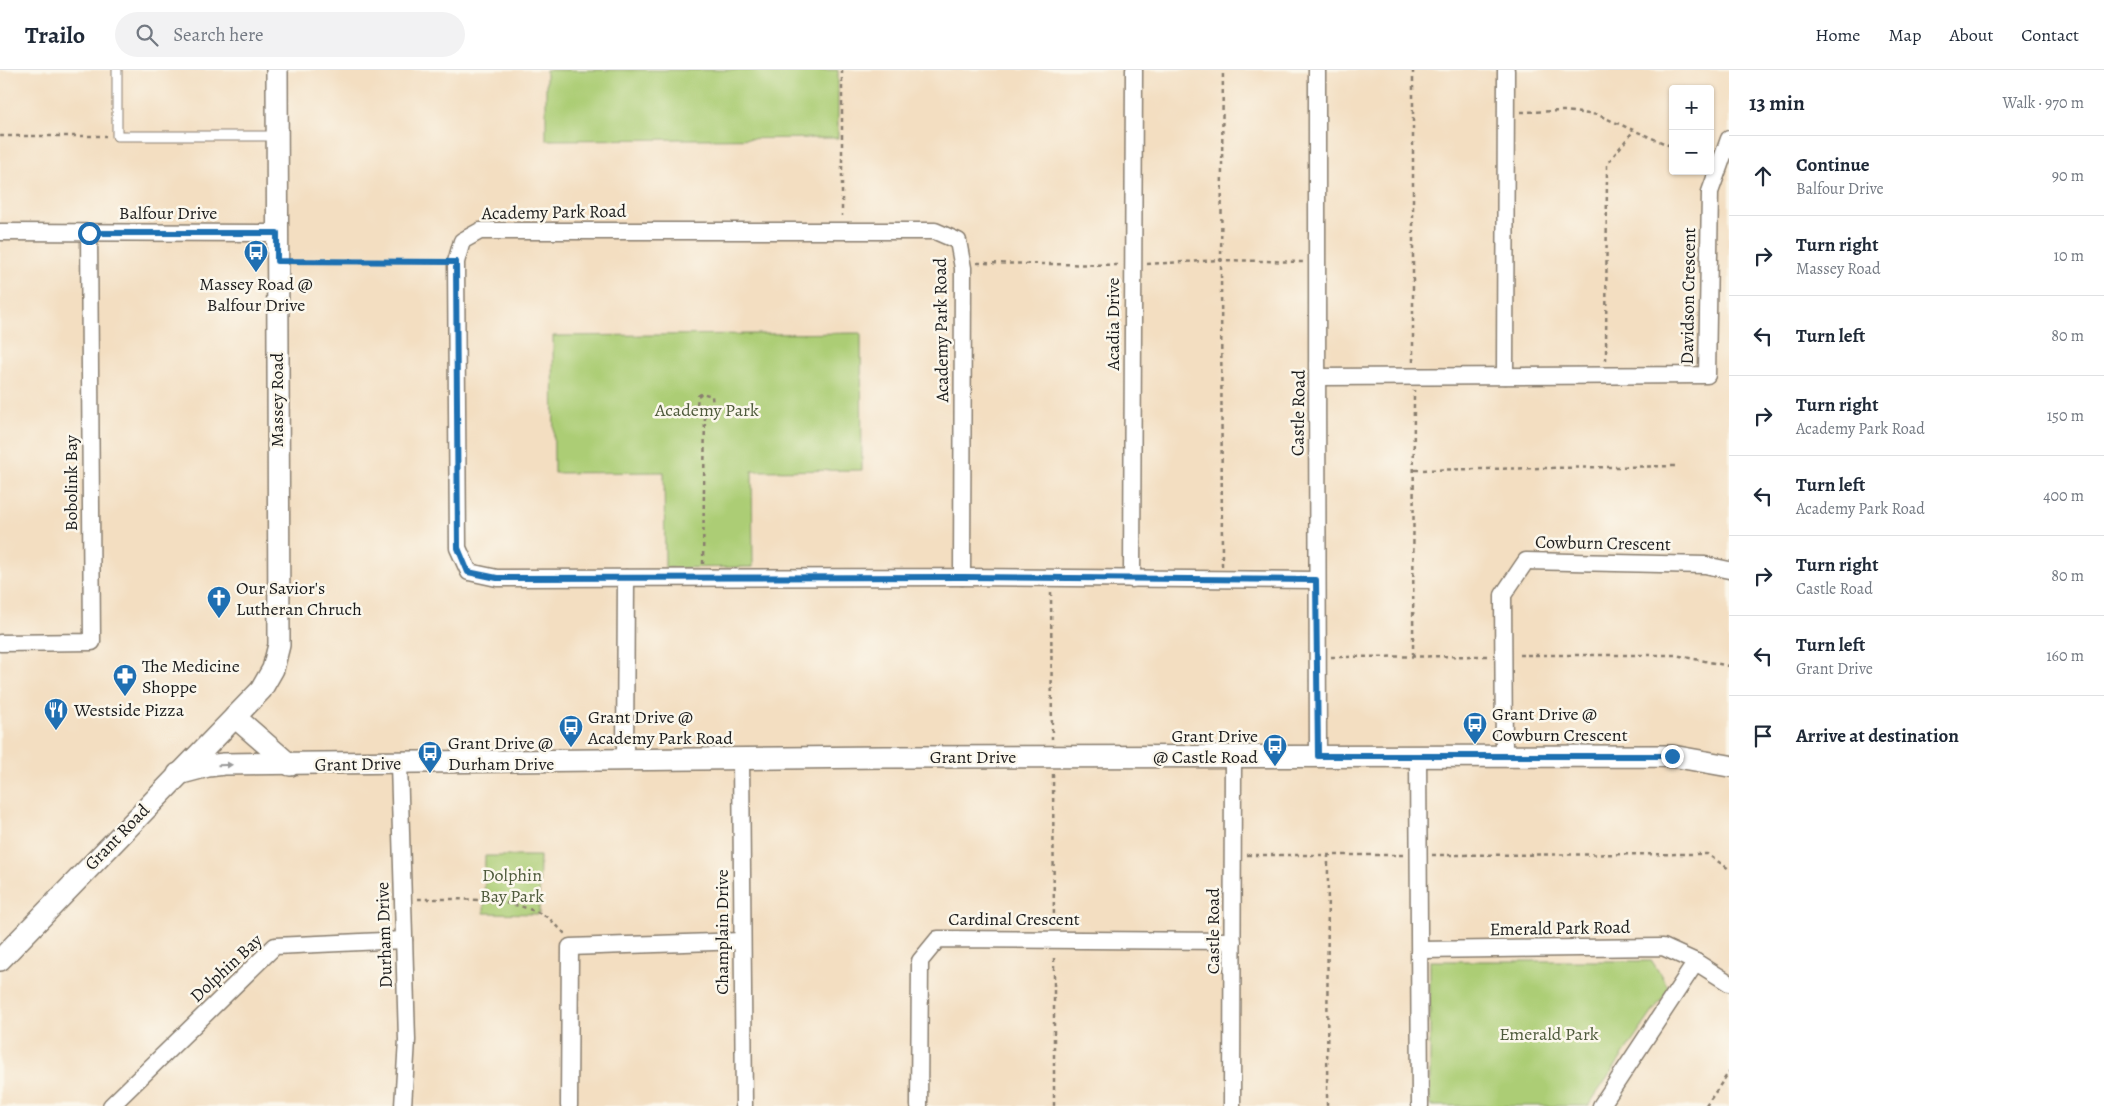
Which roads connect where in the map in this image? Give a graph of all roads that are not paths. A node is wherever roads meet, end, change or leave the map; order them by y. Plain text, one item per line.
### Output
1 (117, 70) edge
2 (277, 70) edge
3 (1134, 70) edge
4 (1317, 70) edge
5 (1506, 70) edge
6 (277, 136) junction
7 (1729, 139) edge
8 (0, 232) edge
9 (89, 233) junction
10 (277, 233) junction
11 (1318, 376) junction
12 (1504, 376) junction
13 (1729, 570) edge
14 (962, 577) junction
15 (626, 578) junction
16 (1132, 579) junction
17 (1316, 580) junction
18 (0, 643) edge
19 (235, 717) junction
20 (1418, 755) junction
21 (1504, 755) junction
22 (1233, 756) junction
23 (1318, 756) junction
24 (741, 758) junction
25 (625, 760) junction
26 (399, 763) junction
27 (290, 765) junction
28 (1729, 766) edge
29 (178, 774) junction
30 (404, 940) junction
31 (742, 941) junction
32 (1233, 941) junction
33 (1420, 950) junction
34 (0, 960) edge
35 (1696, 962) junction
36 (1729, 982) edge
37 (111, 1106) edge
38 (403, 1106) edge
39 (569, 1106) edge
40 (744, 1106) edge
41 (919, 1106) edge
42 (1232, 1106) edge
43 (1420, 1106) edge
44 (1601, 1106) edge

1 - 6 lane
2 - 6 street, Massey Road
3 - 16 street, Acadia Drive
4 - 11 street, Castle Road
5 - 12 street
6 - 10 street, Massey Road
7 - 12 street, Davidson Crescent
8 - 9 street, Balfour Drive
9 - 10 street, Balfour Drive
9 - 18 street, Bobolink Bay
10 - 19 street, Massey Road
11 - 12 street, Davidson Crescent
11 - 17 street, Castle Road
13 - 21 street, Cowburn Crescent
14 - 15 street, Academy Park Road
14 - 15 street, Academy Park Road
14 - 16 street, Academy Park Road
15 - 25 street
16 - 17 street, Academy Park Road
17 - 23 street, Castle Road
19 - 27 street, Grant Drive
19 - 29 street, Grant Road
20 - 21 street, Grant Drive
20 - 23 street, Grant Drive
20 - 33 street
21 - 28 street, Grant Drive
22 - 23 street, Grant Drive
22 - 24 street, Grant Drive
22 - 32 street, Castle Road
24 - 25 street, Grant Drive
24 - 31 street, Champlain Drive
25 - 26 street, Grant Drive
26 - 27 street, Grant Drive
26 - 30 street, Durham Drive
29 -> 27 street
29 - 34 street, Grant Road
30 - 37 street, Dolphin Bay
30 - 38 street, Durham Drive
31 - 39 street
31 - 40 street, Champlain Drive
32 - 41 street, Cardinal Crescent
32 - 42 street, Castle Road
33 - 35 street, Emerald Park Road
33 - 43 street
35 - 36 street, Emerald Park Road
35 - 44 street

